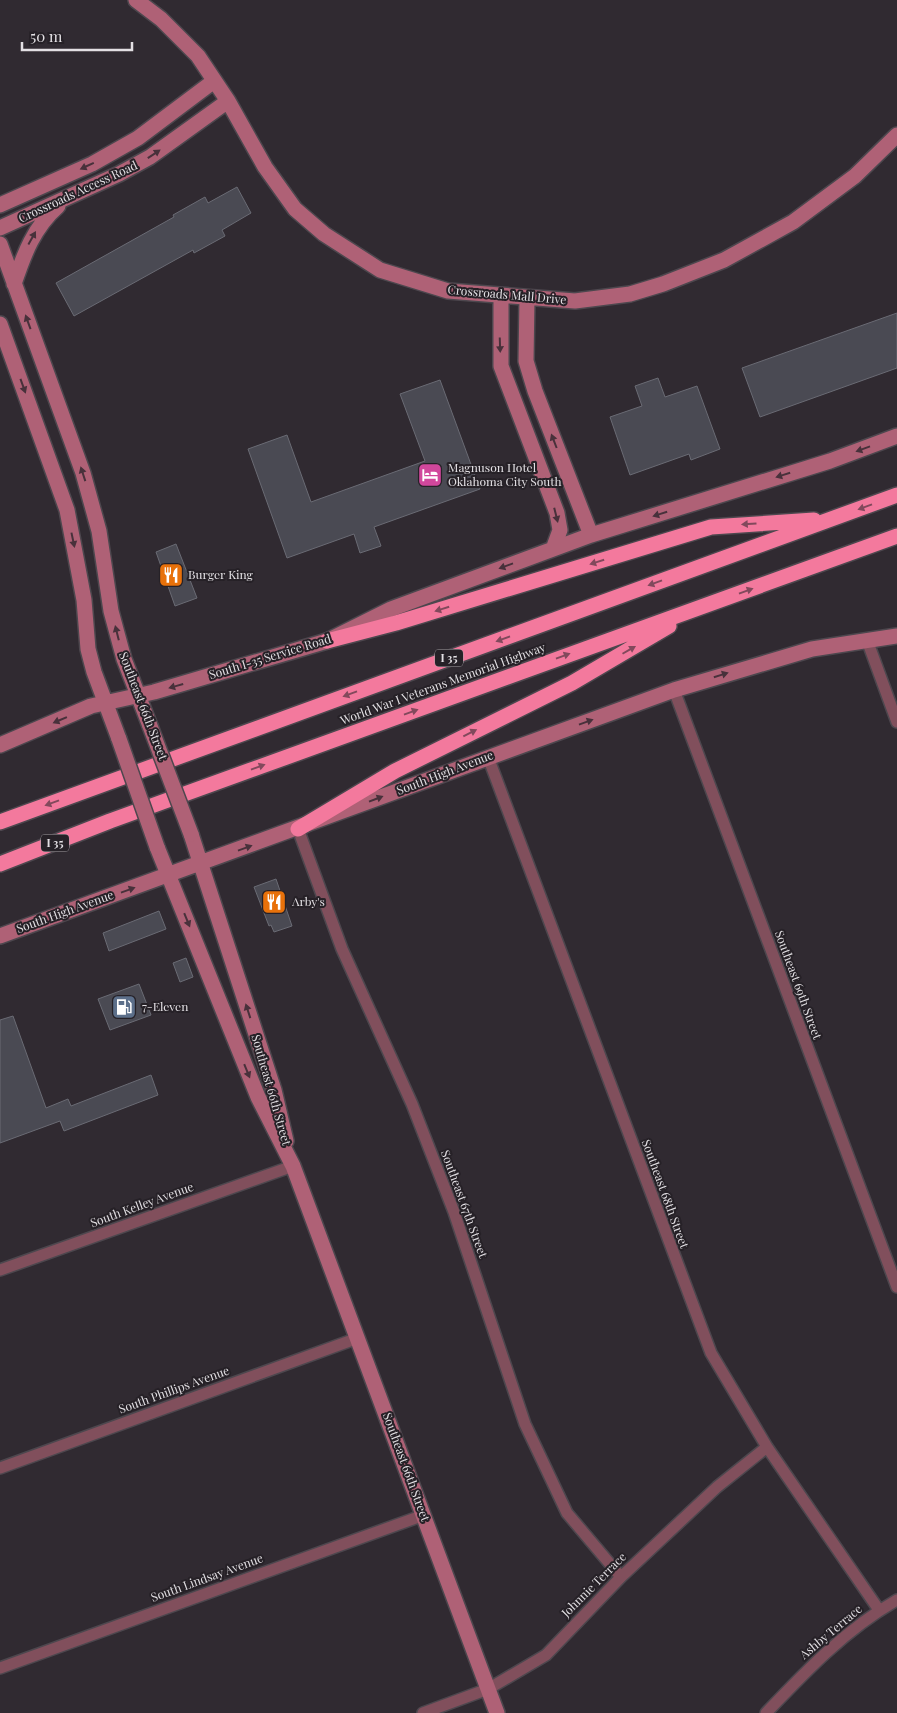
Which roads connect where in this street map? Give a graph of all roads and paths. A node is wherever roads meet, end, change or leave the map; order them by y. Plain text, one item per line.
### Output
1 (136, 0) edge
2 (214, 80) junction
3 (228, 101) junction
4 (897, 135) edge
5 (66, 198) junction
6 (0, 205) edge
7 (0, 228) edge
8 (0, 244) edge
9 (14, 284) junction
10 (501, 296) junction
11 (527, 298) junction
12 (0, 324) edge
13 (897, 436) edge
14 (897, 495) edge
15 (832, 519) junction
16 (590, 535) junction
17 (897, 536) edge
18 (553, 549) junction
19 (700, 608) junction
20 (897, 636) edge
21 (867, 640) junction
22 (327, 641) junction
23 (674, 690) junction
24 (139, 695) junction
25 (105, 703) junction
26 (897, 722) edge
27 (0, 746) edge
28 (488, 757) junction
29 (0, 822) edge
30 (298, 828) junction
31 (0, 864) edge
32 (200, 864) junction
33 (169, 875) junction
34 (0, 936) edge
35 (293, 1166) junction
36 (0, 1270) edge
37 (897, 1287) edge
38 (358, 1338) junction
39 (767, 1447) junction
40 (0, 1468) edge
41 (424, 1515) junction
42 (621, 1577) junction
43 (897, 1600) edge
44 (879, 1610) junction
45 (0, 1668) edge
46 (488, 1689) junction
47 (423, 1713) edge
48 (497, 1713) edge
49 (766, 1713) edge

1 - 2 street, Crossroads Mall Drive
2 - 3 street, Crossroads Mall Drive
2 -> 6 street, Crossroads Access Road
5 -> 3 street, Crossroads Access Road
3 - 10 street, Crossroads Mall Drive
4 - 11 street, Crossroads Mall Drive
5 - 7 street, Crossroads Access Road
9 -> 5 street
8 - 9 street, Southeast 66th Street
24 -> 9 street, Southeast 66th Street
10 - 11 street, Crossroads Mall Drive
10 -> 18 street
16 -> 11 street
12 -> 25 street, Southeast 66th Street
13 -> 16 street, South I-35 Service Road
14 -> 15 highway, World War I Veterans Memorial Highway / I 35
15 -> 22 highway
15 -> 29 highway, World War I Veterans Memorial Highway / I 35
16 - 18 street, South I-35 Service Road
19 -> 17 highway, World War I Veterans Memorial Highway / I 35
18 -> 22 street, South I-35 Service Road
30 -> 19 highway
31 -> 19 highway, World War I Veterans Memorial Highway / I 35
20 - 21 street, South High Avenue
23 -> 21 street, South High Avenue
21 - 26 street
22 -> 24 street, South I-35 Service Road
28 -> 23 street, South High Avenue
23 - 37 street, Southeast 69th Street
24 - 25 street, South I-35 Service Road
24 - 32 street, Southeast 66th Street, bridge
25 -> 27 street, South I-35 Service Road
25 - 33 street, Southeast 66th Street, bridge
30 -> 28 street, South High Avenue
28 - 39 street, Southeast 68th Street
32 -> 30 street, South High Avenue
30 - 42 street, Southeast 67th Street
32 - 33 street, South High Avenue
35 -> 32 street, Southeast 66th Street
34 -> 33 street, South High Avenue
33 -> 35 street, Southeast 66th Street
35 - 36 street, South Kelley Avenue
35 - 38 street, Southeast 66th Street
38 - 40 street, South Phillips Avenue
38 - 41 street, Southeast 66th Street
39 - 42 street, Johnnie Terrace
39 - 44 street, Southeast 68th Street
41 - 45 street, South Lindsay Avenue
41 - 46 street, Southeast 66th Street
42 - 46 street, Johnnie Terrace
43 - 44 street, Ashby Terrace
44 - 49 street, Ashby Terrace
46 - 47 street, Johnnie Terrace
46 - 48 street, Southeast 66th Street

